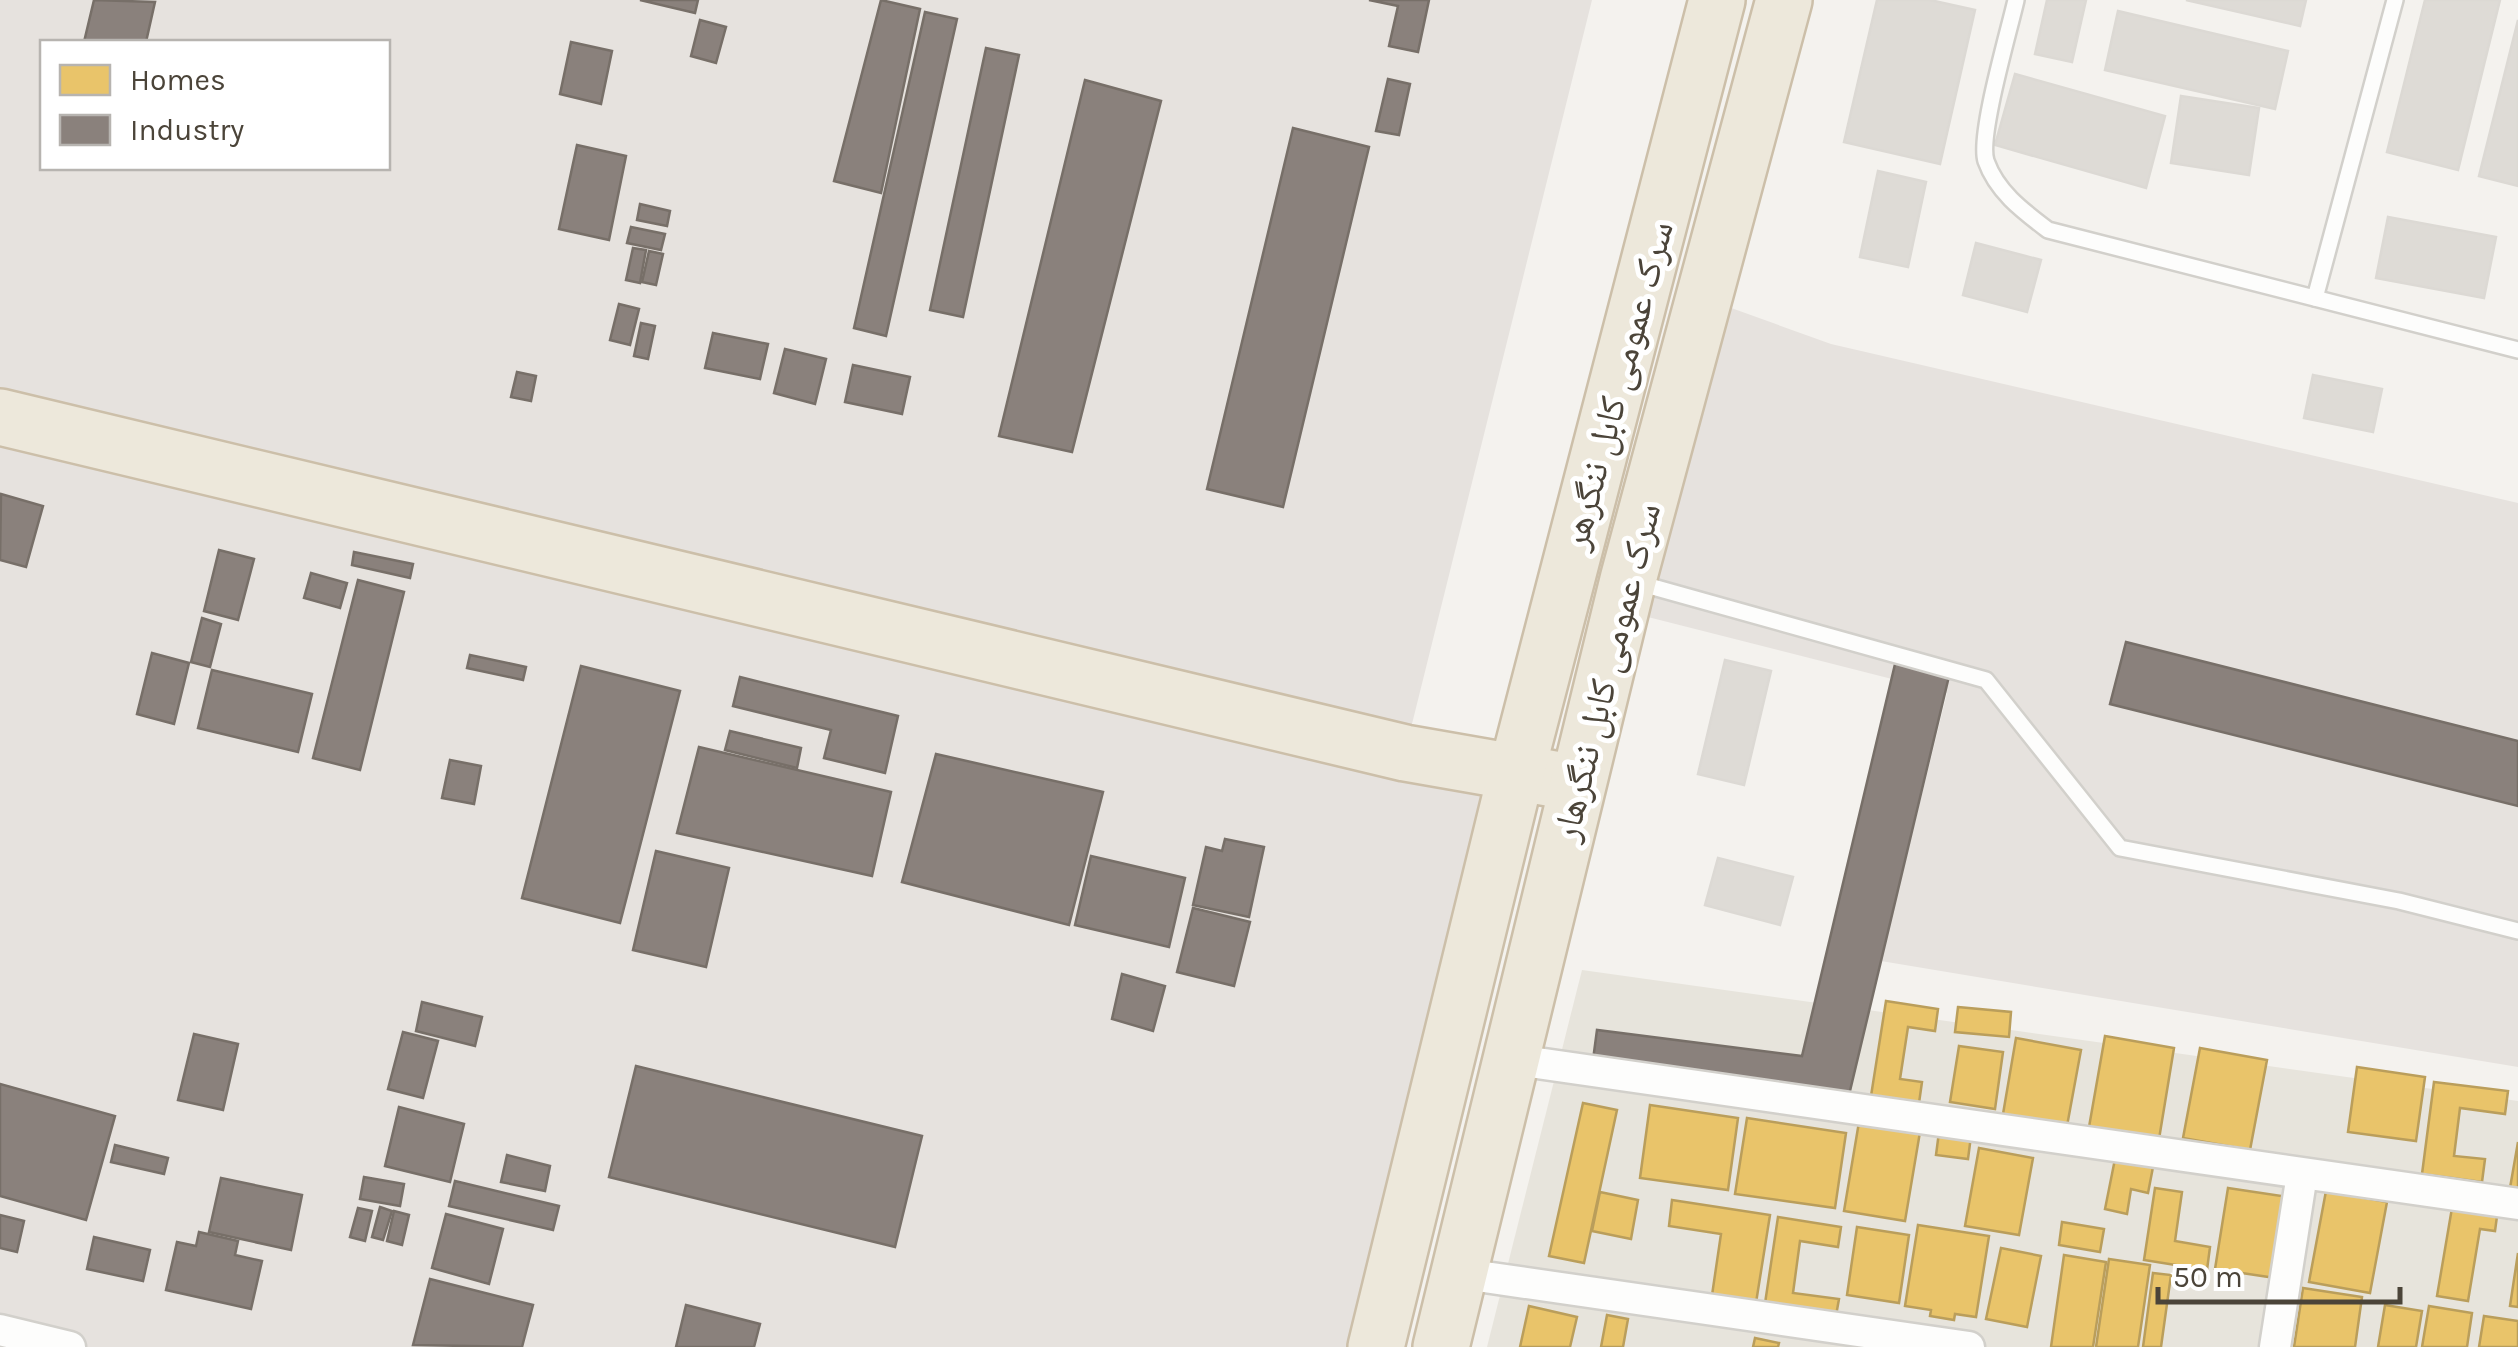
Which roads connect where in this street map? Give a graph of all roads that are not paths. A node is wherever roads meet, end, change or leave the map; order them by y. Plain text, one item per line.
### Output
1 (1717, 0) edge
2 (1784, 0) edge
3 (2016, 0) edge
4 (2395, 0) edge
5 (2315, 298) junction
6 (2518, 350) edge
7 (0, 417) edge
8 (1628, 580) junction
9 (1516, 770) junction
10 (1577, 783) junction
11 (2518, 931) edge
12 (1509, 1059) junction
13 (2302, 1174) junction
14 (2518, 1204) edge
15 (1457, 1273) junction
16 (0, 1330) edge
17 (70, 1347) edge
18 (1376, 1347) edge
19 (1441, 1347) edge
20 (1969, 1347) edge
21 (2275, 1347) edge

1 - 9 highway, سرک عمومی کابل ننگرهر
2 - 8 highway, سرک عمومی کابل ننگرهار
3 - 5 lane
4 - 5 lane
5 - 6 lane
7 - 9 highway
8 - 10 highway, سرک عمومی کابل ننگرهار
8 - 11 lane
9 - 10 highway
9 - 18 highway, سرک عمومی کابل ننگرهار
10 - 12 highway, سرک عمومی کابل ننگرهار
12 - 13 street
12 - 15 highway, سرک عمومی کابل ننگرهار
13 - 14 street
13 - 21 street
15 - 19 highway, سرک عمومی کابل ننگرهار
15 - 20 street
16 - 17 street

